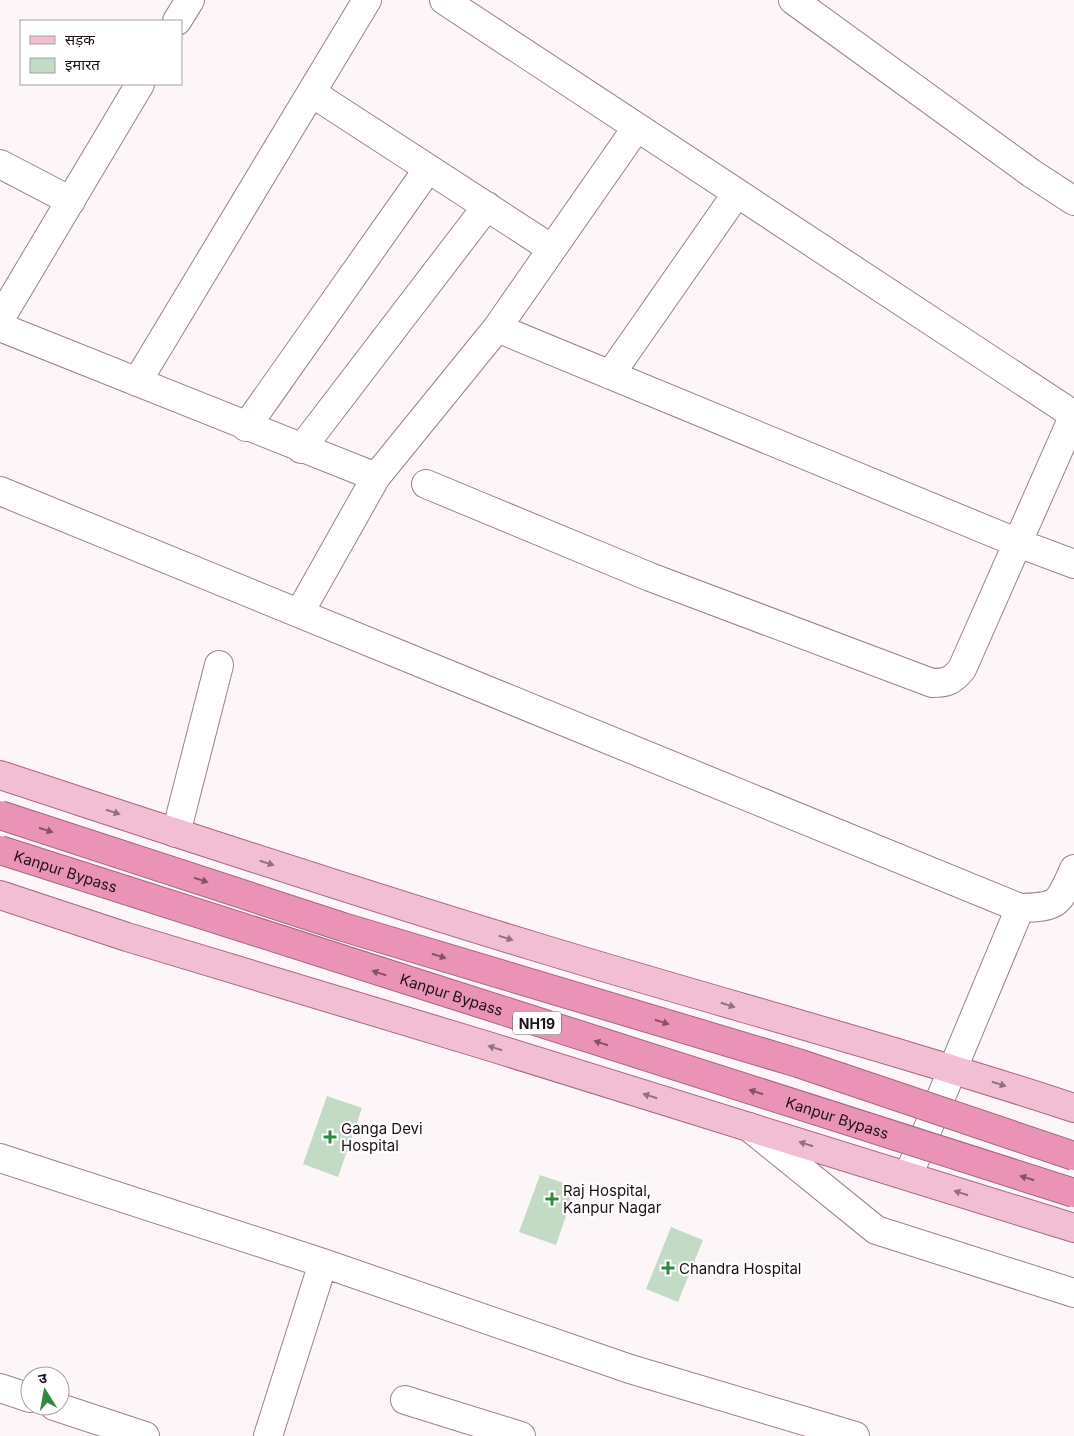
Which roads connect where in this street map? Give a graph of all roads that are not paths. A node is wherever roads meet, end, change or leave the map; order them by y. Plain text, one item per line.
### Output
1 (367, 0) edge
2 (444, 0) edge
3 (793, 0) edge
4 (139, 85) edge
5 (312, 93) junction
6 (638, 128) junction
7 (0, 164) edge
8 (428, 168) junction
9 (737, 193) junction
10 (71, 201) junction
11 (1074, 201) edge
12 (487, 206) junction
13 (552, 249) junction
14 (0, 319) edge
15 (0, 327) edge
16 (497, 328) junction
17 (610, 375) junction
18 (137, 382) junction
19 (1074, 415) edge
20 (246, 427) junction
21 (301, 449) junction
22 (376, 478) junction
23 (426, 484) dead end
24 (0, 491) edge
25 (1018, 543) junction
26 (1074, 564) edge
27 (300, 612) junction
28 (219, 665) dead end
29 (0, 775) edge
30 (0, 815) edge
31 (176, 833) junction
32 (0, 850) edge
33 (1074, 869) edge
34 (0, 895) edge
35 (1020, 908) junction
36 (953, 1068) junction
37 (1074, 1108) edge
38 (749, 1127) junction
39 (1074, 1156) edge
40 (0, 1158) edge
41 (908, 1176) junction
42 (1074, 1193) edge
43 (1074, 1228) edge
44 (322, 1263) junction
45 (1074, 1293) edge
46 (0, 1388) edge
47 (20, 1395) edge
48 (405, 1400) dead end
49 (70, 1411) edge
50 (145, 1436) edge
51 (268, 1436) edge
52 (521, 1436) edge
53 (855, 1436) edge

1 - 5 street
2 - 6 street
3 - 11 street
4 - 10 street
5 - 8 street
5 - 18 street
6 - 9 street
6 - 13 street
7 - 10 street
8 - 12 street
8 - 20 street
9 - 17 street
9 - 19 street
10 - 14 street
12 - 13 street
12 - 21 street
13 - 16 street
15 - 18 street
16 - 17 street
16 - 22 street
17 - 25 street
18 - 20 street
19 - 25 street
20 - 21 street
21 - 22 street
22 - 27 street
23 - 25 street
24 - 27 street
25 - 26 street
27 - 35 street
28 - 31 street
29 -> 31 main road
30 -> 39 highway, NH19, bridge
31 -> 36 main road
42 -> 32 highway, Kanpur Bypass / NH19, bridge
33 - 35 street
38 -> 34 main road
35 - 36 street
36 -> 37 main road
36 - 41 street
41 -> 38 main road
38 - 45 street
40 - 44 street
43 -> 41 main road
44 - 51 street
44 - 53 street
46 - 47 street
48 - 52 street
49 - 50 street

